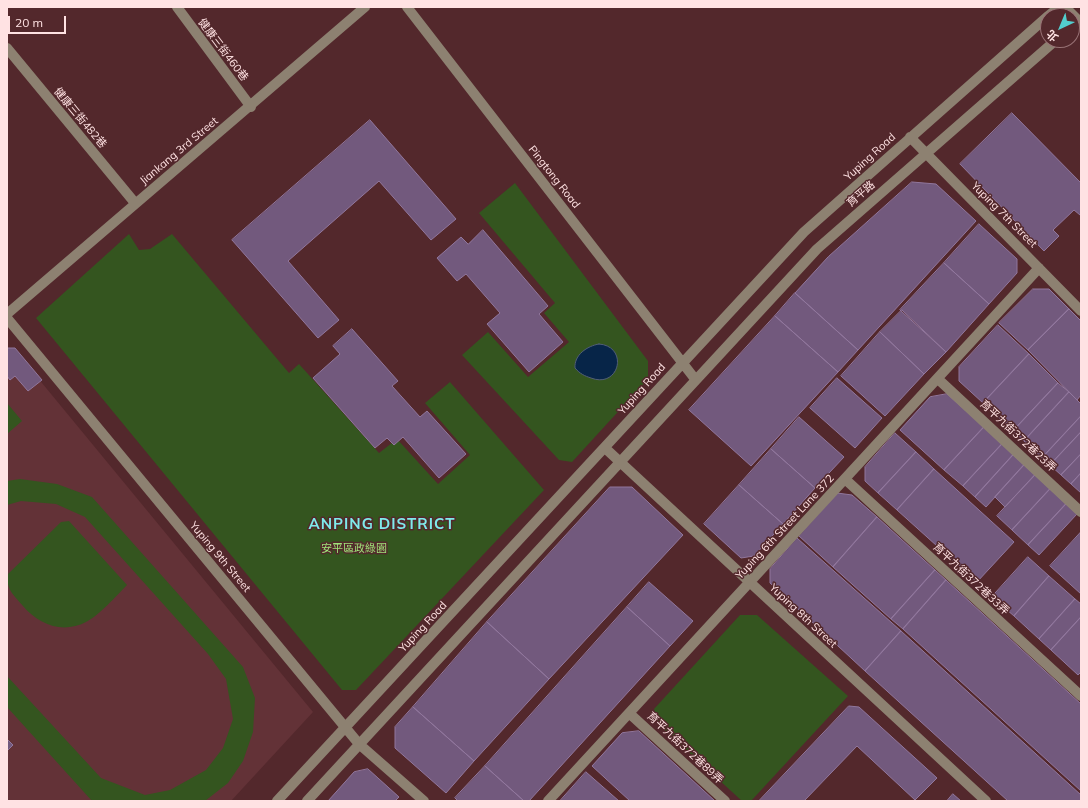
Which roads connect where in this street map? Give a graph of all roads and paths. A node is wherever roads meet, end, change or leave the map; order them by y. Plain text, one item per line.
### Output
1 (177, 7) edge
2 (365, 7) edge
3 (407, 7) edge
4 (1040, 23) edge
5 (7, 48) edge
6 (1047, 48) edge
7 (251, 107) junction
8 (910, 137) junction
9 (926, 153) junction
10 (135, 203) junction
11 (1039, 268) junction
12 (1081, 311) edge
13 (7, 314) edge
14 (7, 318) edge
15 (682, 362) junction
16 (695, 379) junction
17 (938, 379) junction
18 (604, 448) junction
19 (620, 462) junction
20 (845, 479) junction
21 (1081, 512) edge
22 (750, 582) junction
23 (1081, 696) edge
24 (629, 713) junction
25 (346, 727) junction
26 (359, 744) junction
27 (277, 801) edge
28 (307, 801) edge
29 (424, 801) edge
30 (548, 801) edge
31 (725, 801) edge
32 (986, 801) edge

1 - 7 street, 健康三街460巷
2 - 7 street, Jiankang 3rd Street
3 - 15 street, Pingtong Road
4 - 8 street, Yuping Road
5 - 10 street, 健康三街482巷
6 - 9 street, 育平路
7 - 10 street, Jiankang 3rd Street
8 - 9 street, Yuping 7th Street
8 - 15 street, Yuping Road
9 - 11 street, Yuping 7th Street
9 - 16 street, 育平路
10 - 13 street, Jiankang 3rd Street
11 - 12 street, Yuping 7th Street
11 - 17 street, Yuping 6th Street Lane 372
14 - 25 street, Yuping 9th Street
15 - 16 street, Pingtong Road
15 - 18 street, Yuping Road
16 - 19 street
17 - 20 street, Yuping 6th Street Lane 372
17 - 21 street, 育平九街372巷23弄
18 - 19 street, Yuping 8th Street
18 - 25 street, Yuping Road
19 - 22 street, Yuping 8th Street
19 - 26 street
20 - 22 street, Yuping 6th Street Lane 372
20 - 23 street, 育平九街372巷33弄
22 - 24 street, Yuping 6th Street Lane 372
22 - 32 street, Yuping 8th Street
24 - 30 street, Yuping 6th Street Lane 372
24 - 31 street, 育平九街372巷89弄
25 - 26 street, Yuping 9th Street
25 - 27 street, Yuping Road
26 - 28 street
26 - 29 street, Yuping 9th Street

